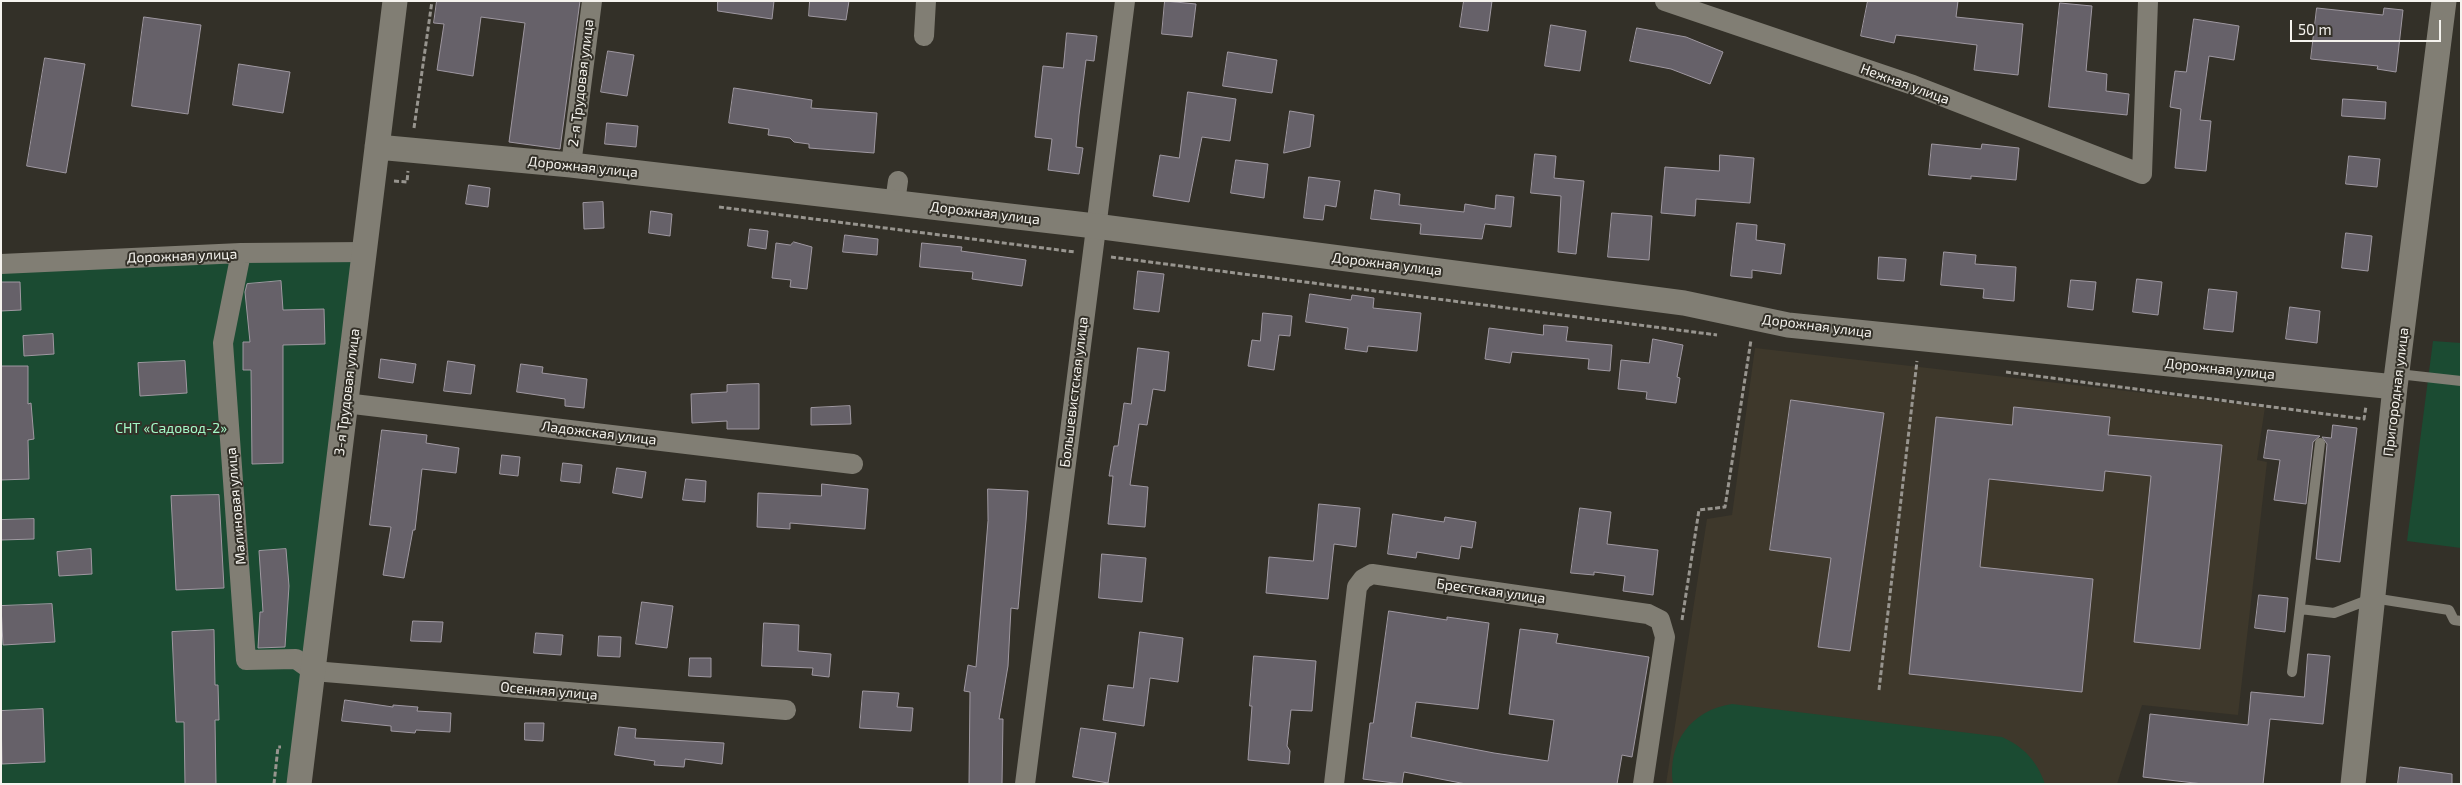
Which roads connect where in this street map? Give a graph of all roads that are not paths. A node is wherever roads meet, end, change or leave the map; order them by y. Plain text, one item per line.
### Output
1 (395, 1) edge
2 (592, 1) edge
3 (926, 1) edge
4 (1125, 1) edge
5 (1665, 1) edge
6 (2148, 1) edge
7 (2444, 1) edge
8 (924, 36) dead end
9 (377, 147) junction
10 (571, 165) junction
11 (1094, 226) junction
12 (364, 252) junction
13 (241, 254) junction
14 (1, 264) edge
15 (2397, 380) junction
16 (2461, 381) edge
17 (345, 402) junction
18 (2320, 443) dead end
19 (853, 464) dead end
20 (2373, 598) junction
21 (2300, 609) junction
22 (2461, 621) edge
23 (312, 671) junction
24 (2292, 672) dead end
25 (786, 710) dead end
26 (299, 784) edge
27 (1025, 784) edge
28 (1334, 784) edge
29 (1643, 784) edge
30 (2353, 784) edge

1 - 9 street, 3-я Трудовая улица
2 - 10 street, 2-я Трудовая улица
3 - 8 street
4 - 11 street, Большевистская улица
5 - 6 street, Нежная улица
7 - 15 street, Пригородная улица
9 - 10 street, Дорожная улица
9 - 12 street, 3-я Трудовая улица
10 - 11 street, Дорожная улица
11 - 15 street, Дорожная улица
11 - 27 street, Большевистская улица
12 - 13 street, Дорожная улица
12 - 17 street, 3-я Трудовая улица
13 - 14 street, Дорожная улица
13 - 23 street, Малиновая улица
15 - 16 lane
15 - 20 street, Пригородная улица
17 - 19 street, Ладожская улица
17 - 23 street, 3-я Трудовая улица
18 - 21 lane
20 - 21 lane
20 - 22 lane
20 - 30 street, Пригородная улица
21 - 24 lane
23 - 25 street, Осенняя улица
23 - 26 street, 3-я Трудовая улица
28 - 29 street, Брестская улица

